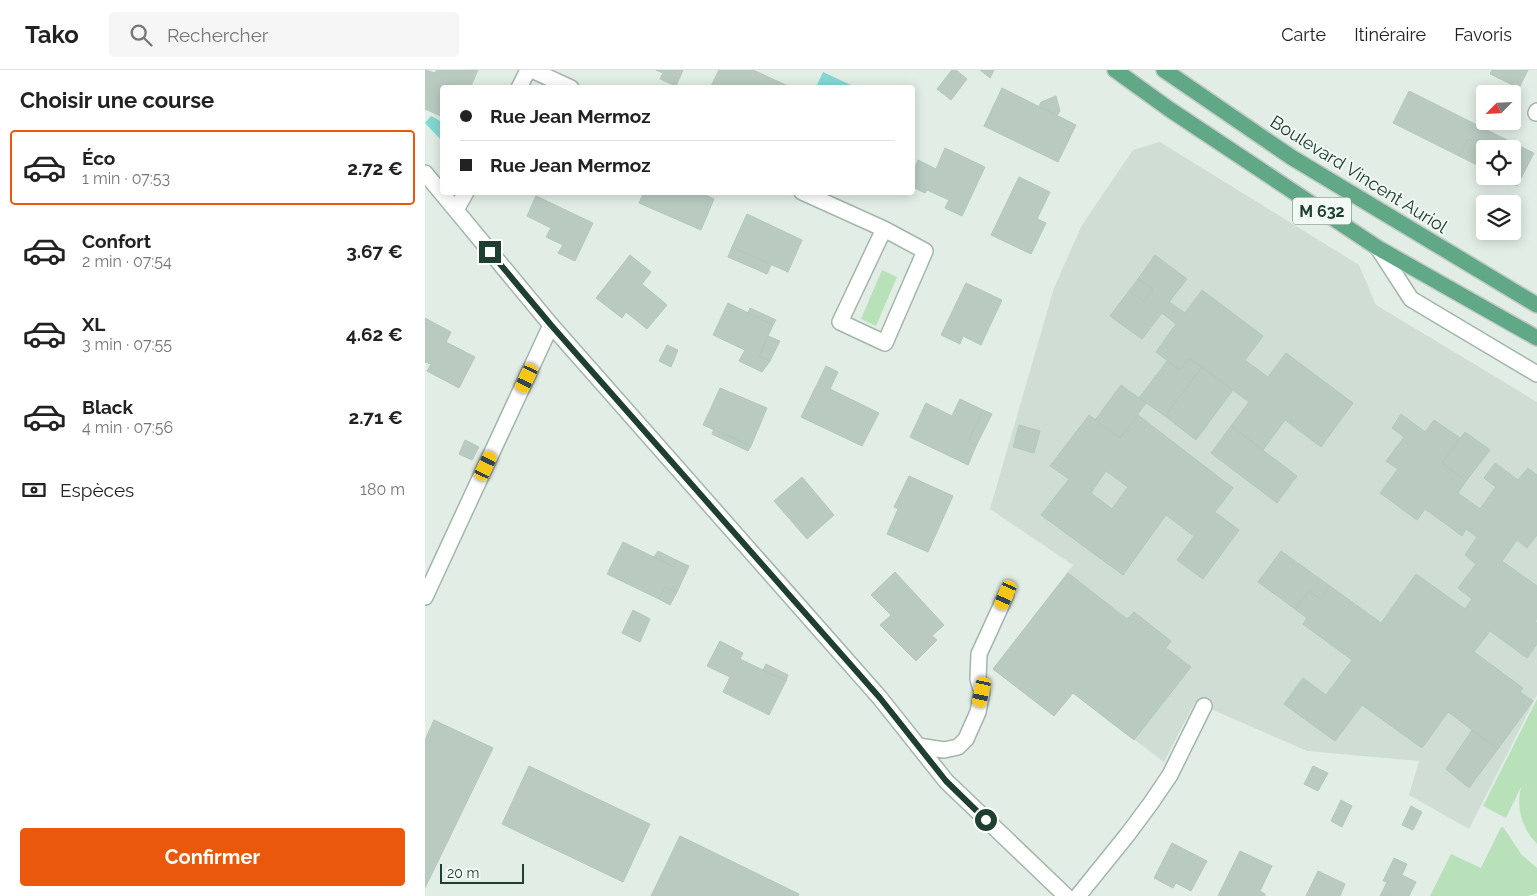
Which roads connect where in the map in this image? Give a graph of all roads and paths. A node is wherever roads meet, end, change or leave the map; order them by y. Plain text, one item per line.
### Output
1 (528, 70) edge
2 (532, 70) edge
3 (1115, 70) edge
4 (1164, 70) edge
5 (520, 85) edge
6 (564, 85) edge
7 (425, 173) edge
8 (440, 191) edge
9 (443, 195) edge
10 (464, 195) edge
11 (809, 195) edge
12 (456, 210) junction
13 (884, 229) junction
14 (1378, 248) junction
15 (1537, 305) edge
16 (551, 325) junction
17 (1537, 338) edge
18 (1537, 374) edge
19 (431, 569) edge
20 (1006, 595) dead end
21 (425, 597) edge
22 (1205, 706) dead end
23 (918, 746) junction
24 (1066, 896) edge
25 (1078, 896) edge

1 - 5 street
2 - 6 street
3 - 14 main road, M 632
4 - 15 main road, Boulevard Vincent Auriol / M 632
7 - 8 street
9 - 12 street
10 - 12 street
11 - 13 street
12 - 16 street
13 - 13 street
14 - 17 main road, M 632
14 - 18 street
16 - 19 street
16 - 23 street
19 - 21 street
20 - 23 street
22 - 25 street
23 - 24 street

